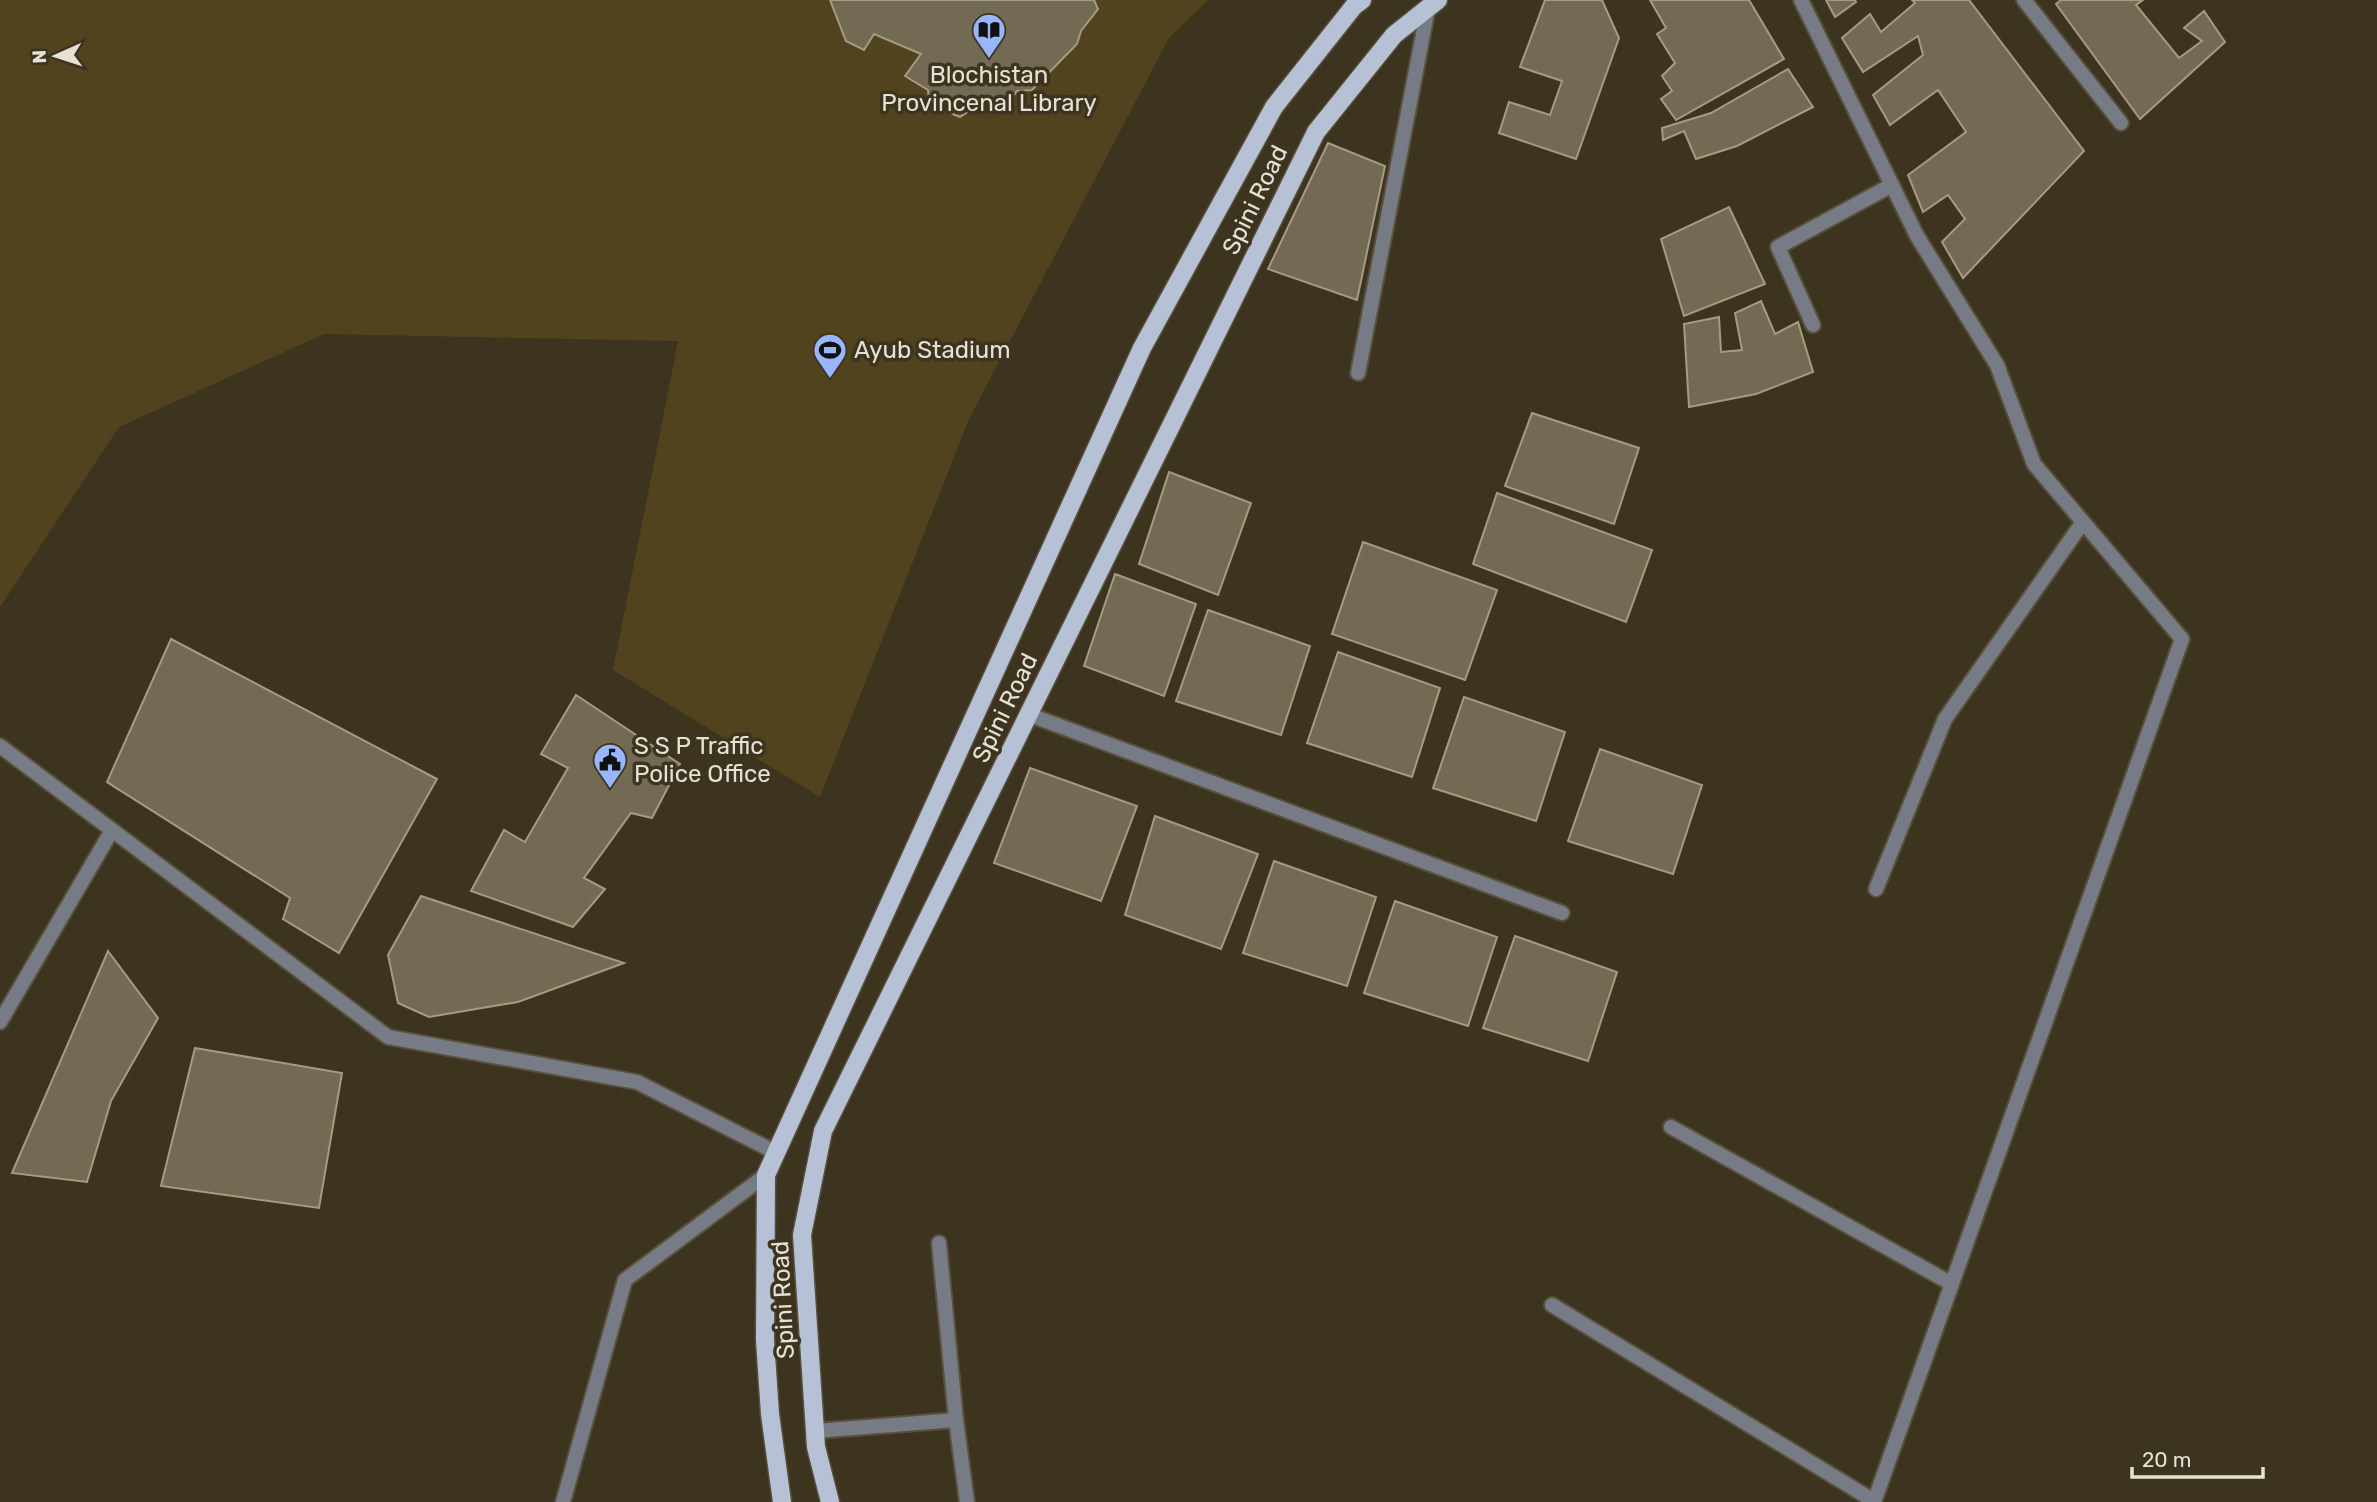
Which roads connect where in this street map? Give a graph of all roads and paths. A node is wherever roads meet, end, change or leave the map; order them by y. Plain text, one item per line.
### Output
1 (1362, 0) edge
2 (1801, 0) edge
3 (2024, 0) edge
4 (1433, 4) edge
5 (2121, 123) dead end
6 (1892, 185) junction
7 (1813, 325) dead end
8 (1357, 373) dead end
9 (2082, 522) junction
10 (1030, 715) junction
11 (0, 746) edge
12 (111, 832) junction
13 (1876, 889) dead end
14 (1562, 913) dead end
15 (0, 1022) edge
16 (1671, 1127) dead end
17 (777, 1153) junction
18 (766, 1175) junction
19 (939, 1243) dead end
20 (1952, 1284) junction
21 (1552, 1305) dead end
22 (956, 1420) junction
23 (816, 1431) junction
24 (1874, 1501) edge
25 (563, 1502) edge
26 (782, 1502) edge
27 (830, 1502) edge
28 (967, 1502) edge

1 - 17 main road, Spini Road
2 - 6 street
3 - 5 street
4 - 8 street
4 - 10 main road, Spini Road
6 - 7 street
6 - 9 street
9 - 13 street
9 - 20 street
10 - 14 street
10 - 23 main road, Spini Road
11 - 12 street
12 - 15 street
12 - 17 street
16 - 20 street
17 - 18 main road, Spini Road
18 - 25 street
18 - 26 main road, Spini Road
19 - 22 street
20 - 24 street
21 - 24 street
22 - 23 street
22 - 28 street
23 - 27 main road, Spini Road

